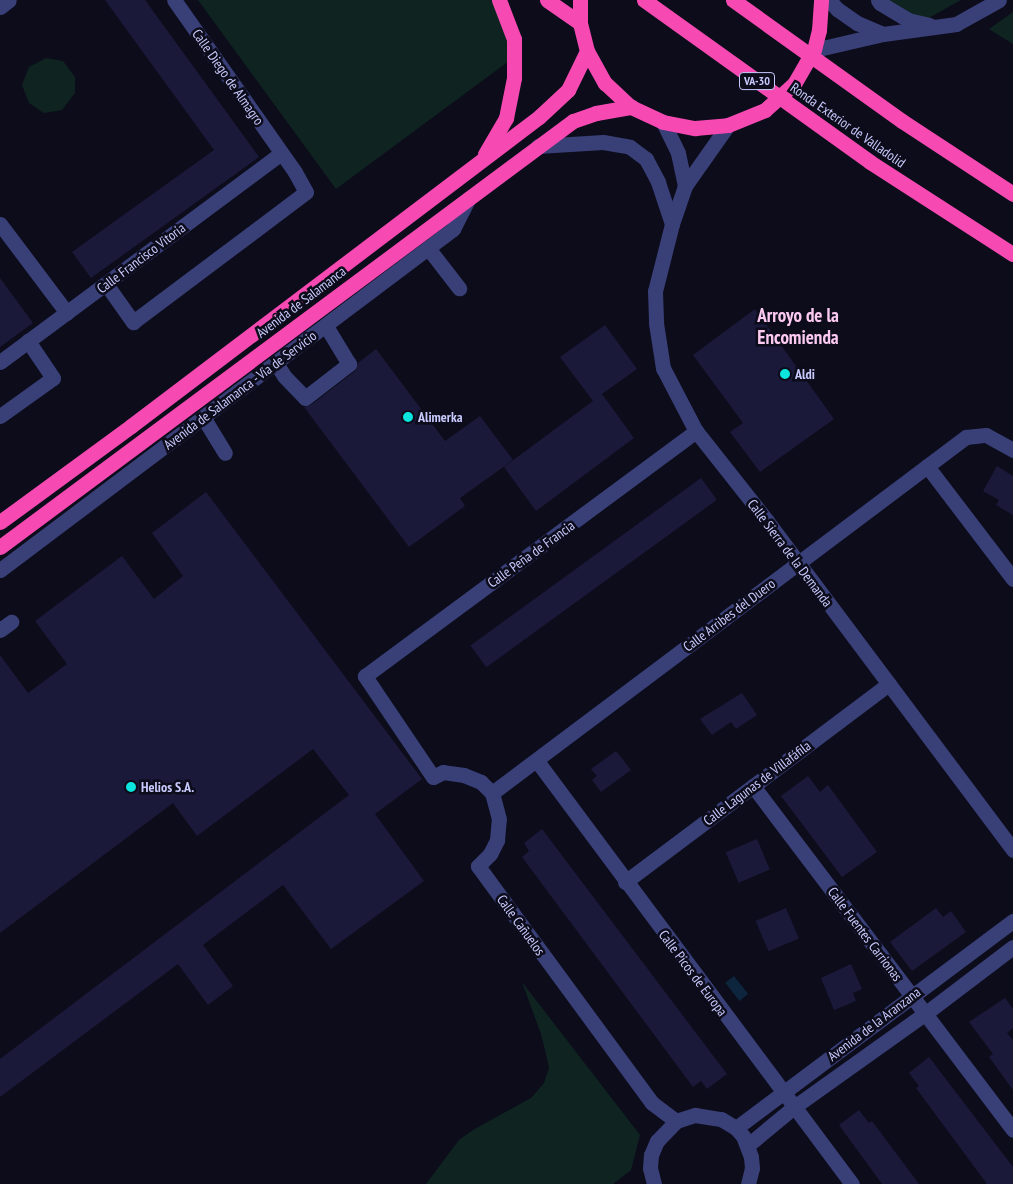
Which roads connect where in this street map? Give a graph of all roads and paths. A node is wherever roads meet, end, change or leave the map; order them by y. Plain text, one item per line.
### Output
1 (9, 0) edge
2 (174, 0) edge
3 (499, 0) edge
4 (547, 0) edge
5 (580, 0) edge
6 (644, 0) edge
7 (733, 0) edge
8 (821, 0) edge
9 (829, 0) edge
10 (878, 0) edge
11 (999, 0) edge
12 (0, 7) edge
13 (580, 23) junction
14 (937, 27) junction
15 (883, 34) junction
16 (814, 50) junction
17 (587, 51) junction
18 (631, 107) junction
19 (663, 122) junction
20 (728, 125) junction
21 (538, 146) junction
22 (281, 153) junction
23 (482, 161) junction
24 (685, 186) junction
25 (1013, 194) edge
26 (468, 199) junction
27 (0, 224) edge
28 (672, 224) junction
29 (428, 248) junction
30 (1013, 254) edge
31 (106, 284) junction
32 (459, 288) dead end
33 (67, 313) junction
34 (326, 326) junction
35 (28, 342) junction
36 (0, 362) edge
37 (276, 363) junction
38 (0, 416) edge
39 (204, 417) junction
40 (696, 431) junction
41 (1013, 450) edge
42 (225, 453) dead end
43 (927, 466) junction
44 (0, 522) edge
45 (0, 546) edge
46 (798, 564) junction
47 (0, 570) edge
48 (1013, 579) edge
49 (889, 684) junction
50 (537, 761) junction
51 (753, 786) junction
52 (492, 793) junction
53 (1013, 850) edge
54 (625, 882) junction
55 (1013, 921) edge
56 (1013, 947) edge
57 (912, 995) junction
58 (926, 1013) junction
59 (783, 1092) junction
60 (652, 1103) junction
61 (794, 1107) junction
62 (676, 1121) junction
63 (736, 1128) junction
64 (1013, 1130) edge
65 (661, 1134) junction
66 (748, 1145) junction
67 (654, 1184) edge
68 (748, 1184) edge
69 (852, 1184) edge

1 - 12 street
2 - 22 street, Calle Diego de Almagro
3 - 23 highway
4 - 13 highway
5 - 13 highway
6 - 30 highway, Ronda Exterior de Valladolid / VA-30, bridge
7 - 25 highway, bridge
8 - 16 highway
9 - 15 street
10 - 14 street
11 - 14 street
13 - 17 highway
14 - 15 street
15 - 16 street
16 - 20 highway
17 - 18 highway
17 - 23 highway, Avenida de Salamanca
18 - 19 highway
18 - 21 highway, Avenida de Salamanca
19 - 20 highway
19 - 24 street
20 - 24 street, Calle Sierra de la Demanda
21 - 26 highway, Avenida de Salamanca
21 - 28 street
22 - 31 street, Calle Francisco Vitoria
22 - 31 street, Calle Diego de Almagro
23 - 44 highway, Avenida de Salamanca
24 - 28 street, Calle Sierra de la Demanda
26 - 29 street, Avenida de Salamanca - Vía de Servicio
26 - 45 highway, Avenida de Salamanca
27 - 33 street
28 - 40 street, Calle Sierra de la Demanda
29 - 32 street
29 - 34 street, Avenida de Salamanca - Vía de Servicio
31 - 33 street, Calle Francisco Vitoria
33 - 35 street, Calle Francisco Vitoria
34 - 37 street, Avenida de Salamanca - Vía de Servicio
34 - 37 street
35 - 36 street, Calle Francisco Vitoria
35 - 38 street
37 - 39 street, Avenida de Salamanca - Vía de Servicio
39 - 42 street
39 - 47 street, Avenida de Salamanca - Vía de Servicio
40 - 46 street, Calle Sierra de la Demanda
40 - 52 street, Calle Peña de Francia
41 - 43 street, Calle Arribes del Duero
43 - 46 street, Calle Arribes del Duero
43 - 48 street
46 - 49 street, Calle Sierra de la Demanda
46 - 50 street, Calle Arribes del Duero
49 - 51 street, Calle Lagunas de Villafáfila
49 - 53 street, Calle Sierra de la Demanda
50 - 52 street, Calle Arribes del Duero
50 - 54 street, Calle Picos de Europa
51 - 54 street, Calle Lagunas de Villafáfila
51 - 57 street, Calle Fuentes Carrionas
52 - 60 street, Calle Cañuelos
54 - 59 street, Calle Picos de Europa
55 - 57 street, Avenida de la Aranzana
56 - 58 street, Avenida de la Aranzana
57 - 58 street, Calle Fuentes Carrionas
57 - 59 street, Avenida de la Aranzana
58 - 61 street, Avenida de la Aranzana
58 - 64 street, Calle Fuentes Carrionas
59 - 61 street, Calle Picos de Europa
59 - 63 street, Avenida de la Aranzana
60 - 62 street, Calle Cañuelos
60 - 65 street, Calle Cañuelos
61 - 66 street, Avenida de la Aranzana
61 - 69 street, Calle Picos de Europa
62 - 63 street
62 - 65 street
63 - 66 street
65 - 67 street
66 - 68 street

